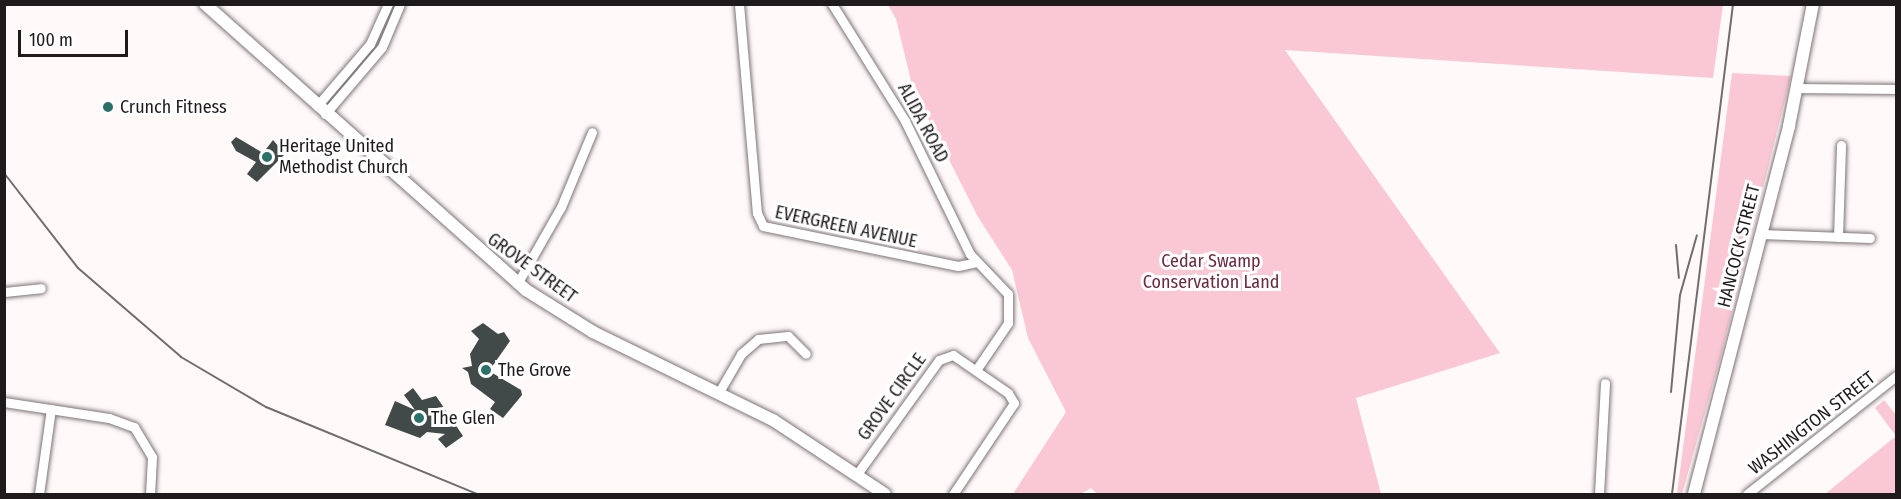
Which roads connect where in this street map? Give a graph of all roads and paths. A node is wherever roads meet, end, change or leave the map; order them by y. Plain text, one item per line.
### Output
1 (205, 4) edge
2 (388, 4) edge
3 (400, 4) edge
4 (739, 4) edge
5 (832, 4) edge
6 (1814, 4) edge
7 (1797, 88) junction
8 (1896, 89) edge
9 (321, 110) junction
10 (592, 132) dead end
11 (1841, 145) dead end
12 (1761, 234) junction
13 (1838, 237) junction
14 (1870, 238) dead end
15 (977, 262) junction
16 (518, 284) junction
17 (41, 288) dead end
18 (4, 292) edge
19 (806, 354) dead end
20 (976, 370) junction
21 (1896, 376) edge
22 (1605, 382) dead end
23 (719, 392) junction
24 (4, 402) edge
25 (51, 409) junction
26 (857, 474) junction
27 (39, 495) edge
28 (150, 495) edge
29 (885, 495) edge
30 (953, 495) edge
31 (1599, 495) edge
32 (1694, 495) edge
33 (1746, 495) edge

1 - 9 main road, GROVE STREET
2 - 9 street
3 - 9 street
4 - 15 street, EVERGREEN AVENUE
5 - 15 street, ALIDA ROAD
6 - 7 main road, HANCOCK STREET
7 - 8 street
7 - 12 main road, HANCOCK STREET
9 - 16 main road, GROVE STREET
10 - 16 street
11 - 13 street
12 - 13 street
12 - 32 main road, HANCOCK STREET
13 - 14 street
15 - 20 street
16 - 23 main road, GROVE STREET
17 - 18 street
19 - 23 street
20 - 26 street, GROVE CIRCLE
20 - 30 street, GROVE CIRCLE
21 - 33 street, WASHINGTON STREET
22 - 31 street
23 - 26 main road, GROVE STREET
24 - 25 street
25 - 27 street
25 - 28 street
26 - 29 main road, GROVE STREET

